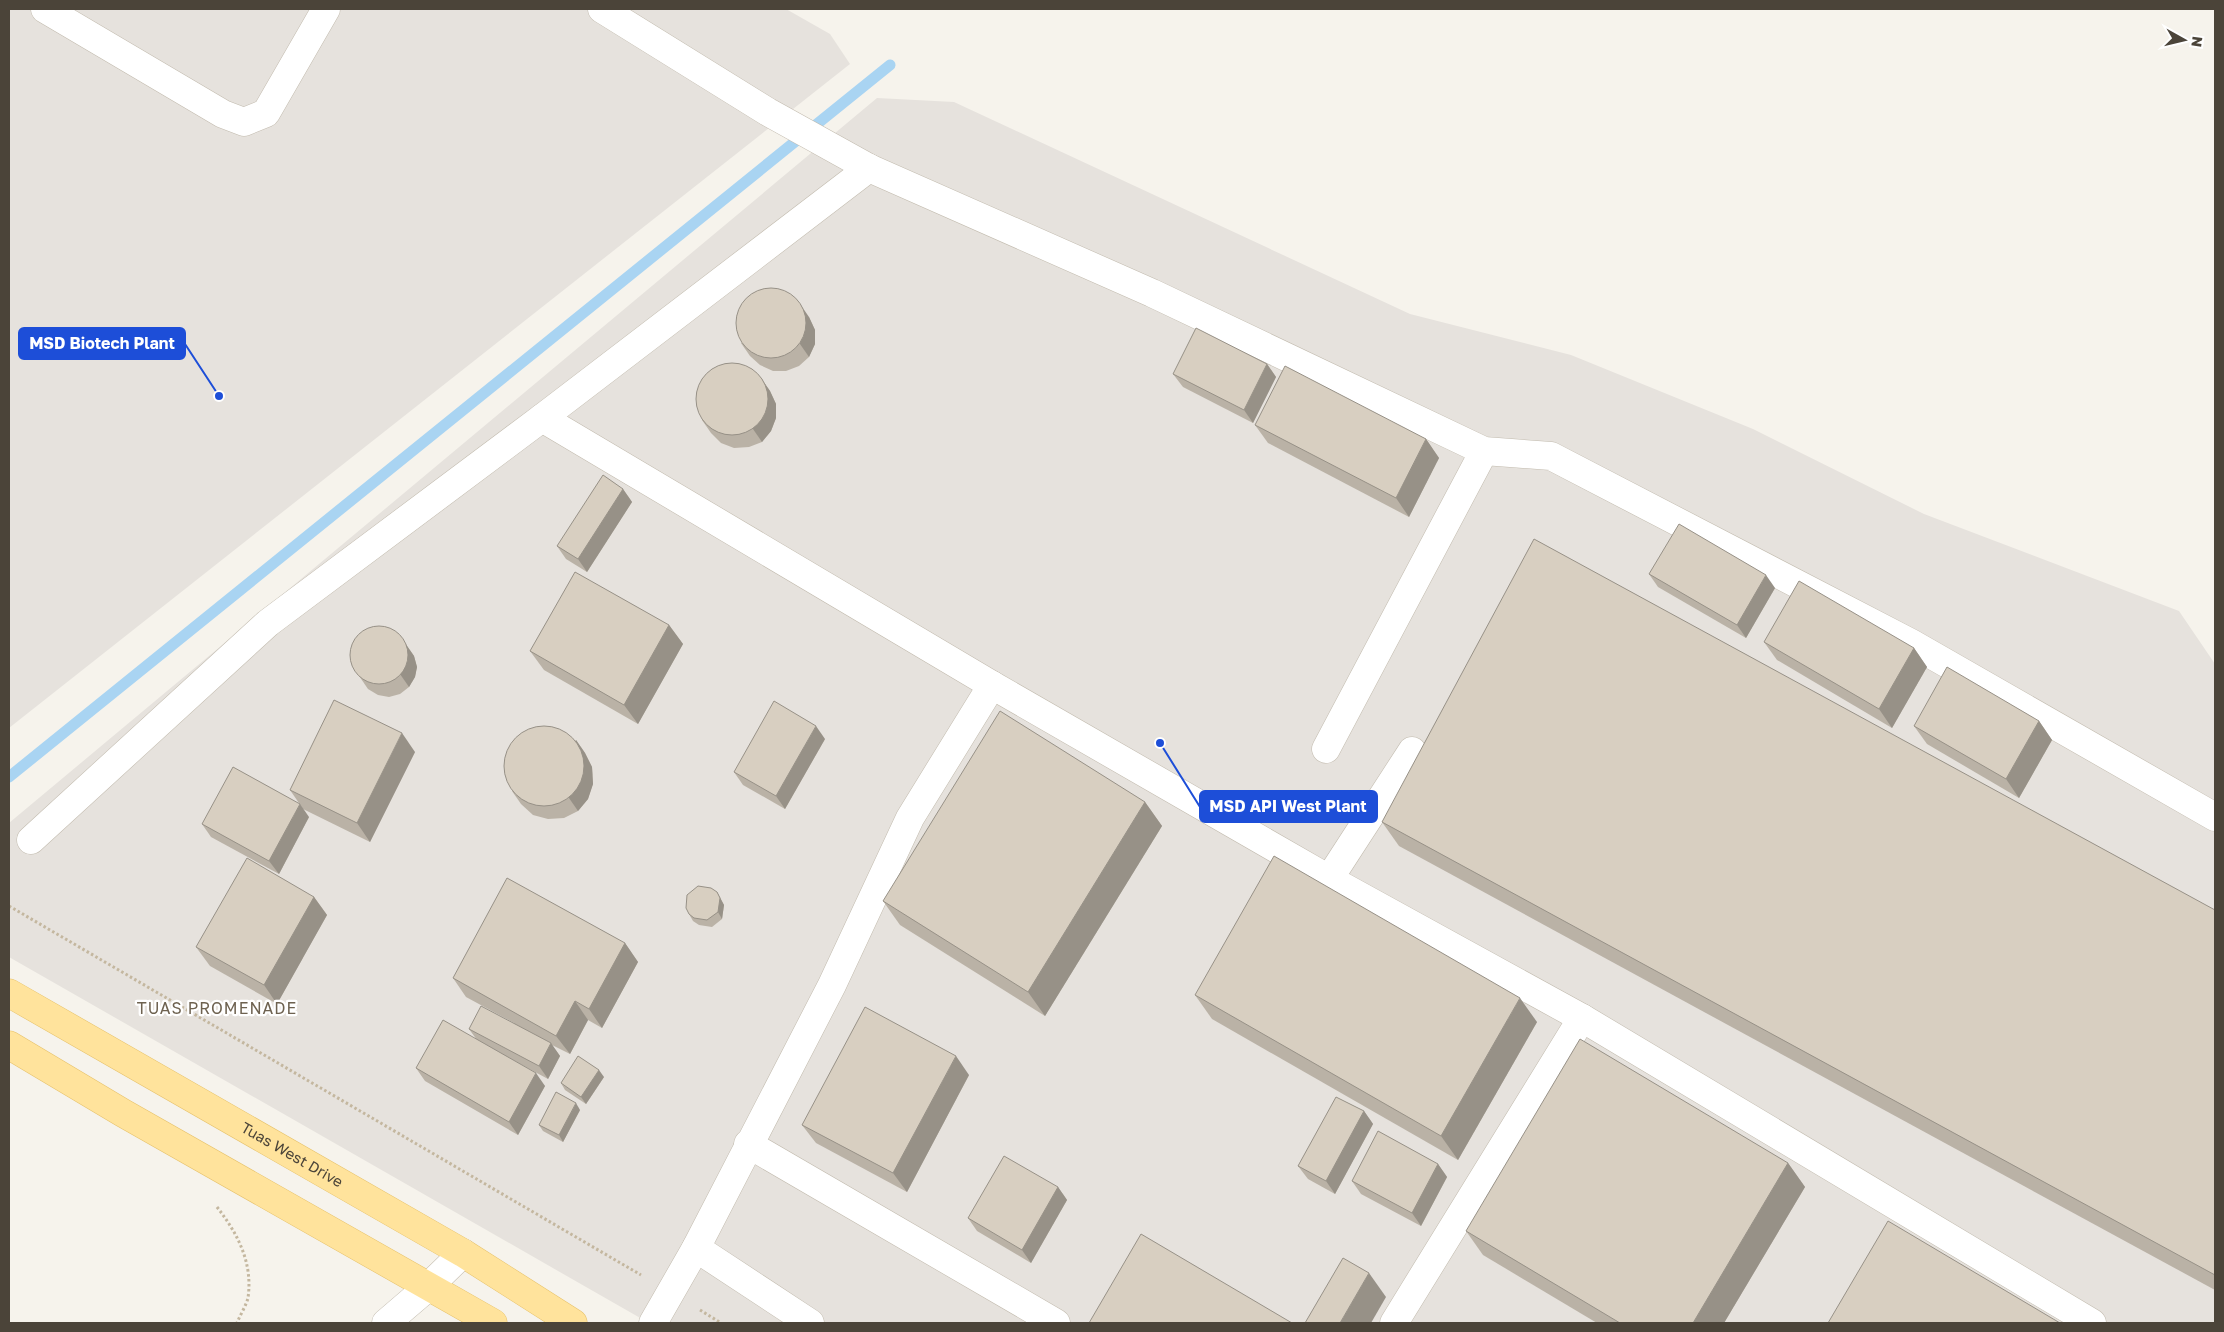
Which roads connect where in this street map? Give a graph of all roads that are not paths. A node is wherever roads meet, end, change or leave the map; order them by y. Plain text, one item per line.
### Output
1 (45, 9) edge
2 (326, 9) edge
3 (602, 9) edge
4 (870, 168) junction
5 (542, 418) junction
6 (1484, 451) junction
7 (992, 685) junction
8 (1326, 748) dead end
9 (1412, 751) dead end
10 (2215, 817) edge
11 (31, 840) dead end
12 (1330, 879) junction
13 (9, 993) edge
14 (1582, 1018) junction
15 (9, 1045) edge
16 (748, 1144) junction
17 (696, 1248) junction
18 (463, 1253) junction
19 (428, 1287) junction
20 (386, 1323) edge
21 (493, 1323) edge
22 (574, 1323) edge
23 (653, 1323) edge
24 (810, 1323) edge
25 (1056, 1323) edge
26 (1394, 1323) edge
27 (2092, 1323) edge

1 - 2 street
3 - 4 street
4 - 5 street
4 - 6 street
5 - 7 street
5 - 11 street
6 - 8 street
6 - 10 street
7 - 12 street
7 - 16 street
9 - 12 street
12 - 14 street
13 - 18 main road, Tuas West Drive
14 - 26 street
14 - 27 street
15 - 19 main road
16 - 17 street
16 - 25 street
17 - 23 street
17 - 24 street
18 - 19 street
18 - 22 main road, Tuas West Drive
19 - 20 street
19 - 21 main road

